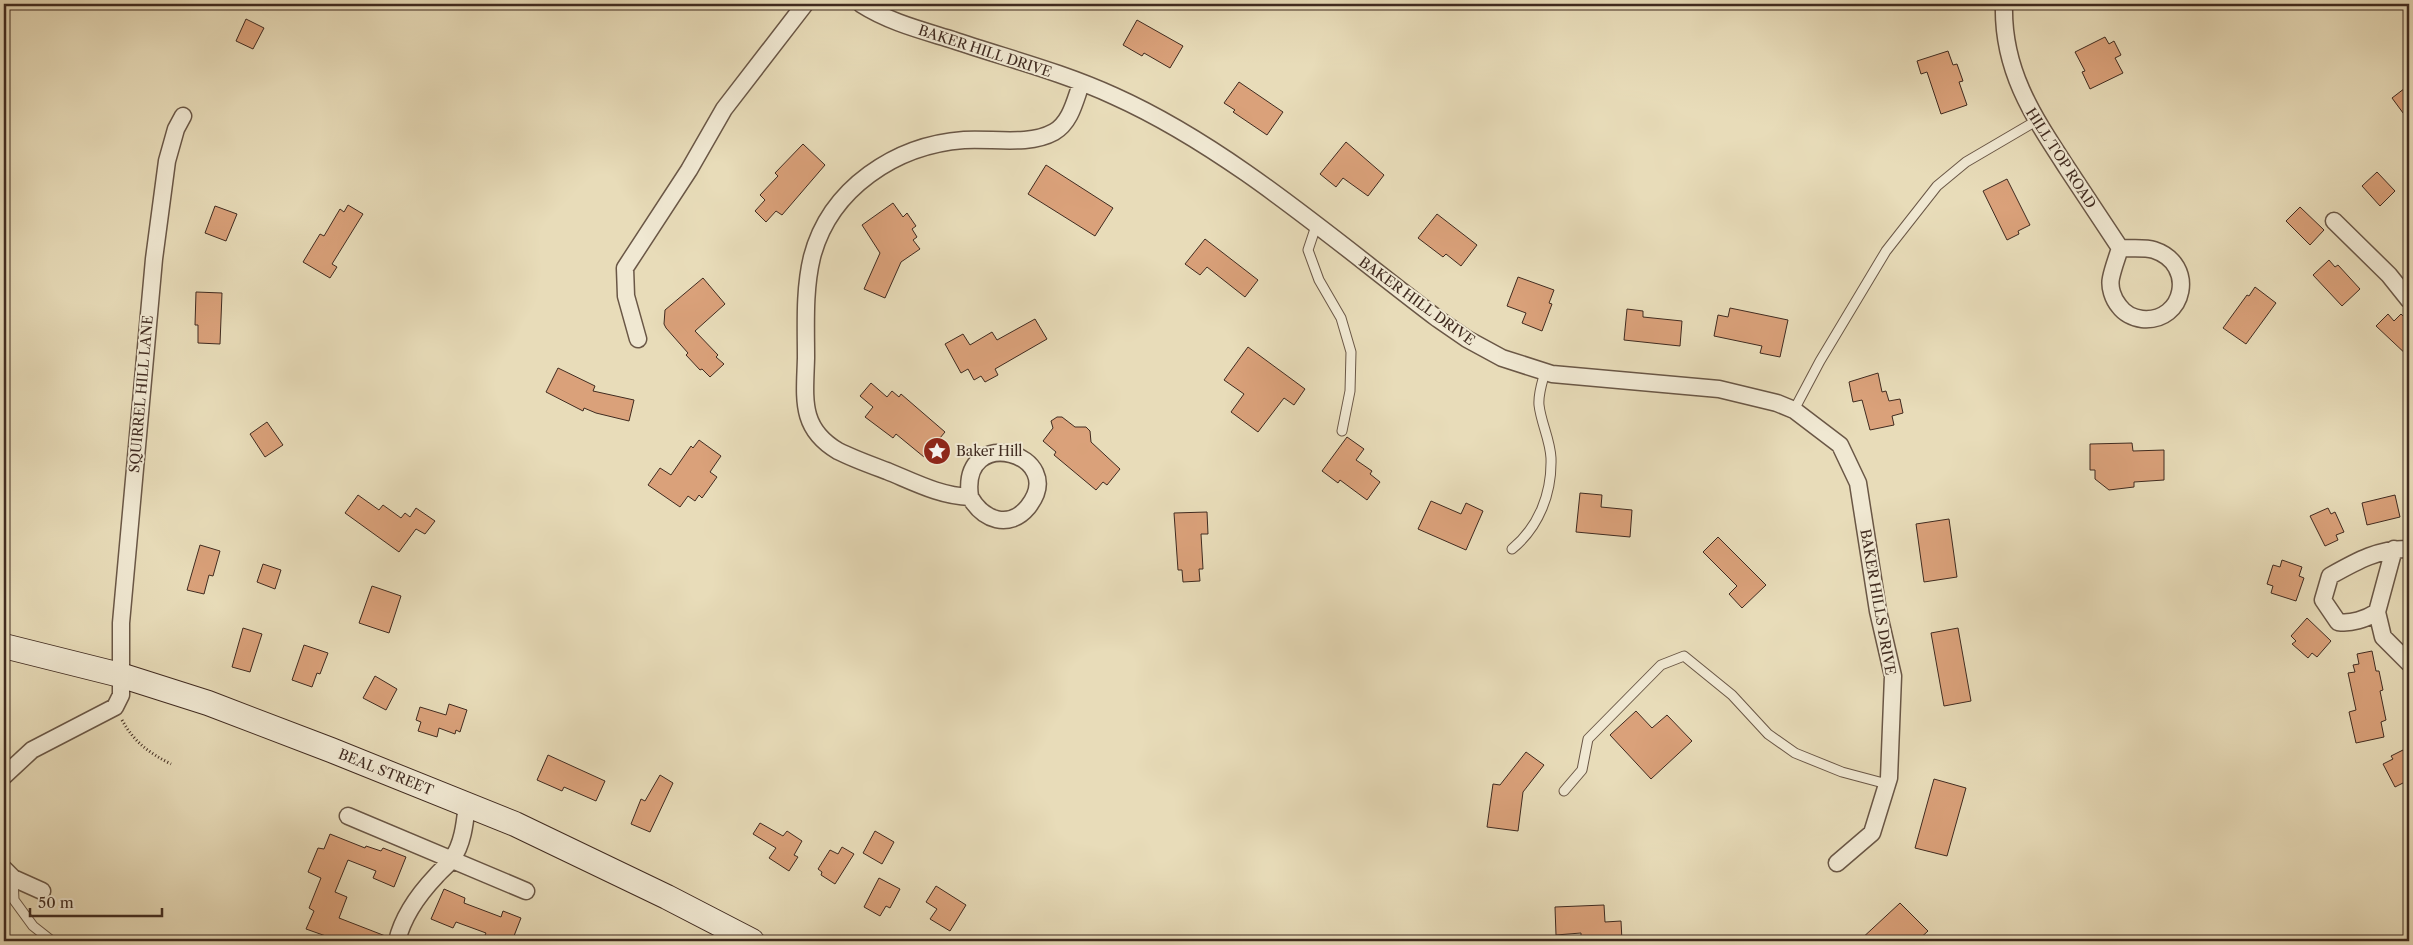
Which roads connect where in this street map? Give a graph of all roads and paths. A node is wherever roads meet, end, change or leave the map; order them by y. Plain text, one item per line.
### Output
1 (805, 4) edge
2 (861, 4) edge
3 (2004, 4) edge
4 (1082, 84) junction
5 (182, 116) dead end
6 (2036, 121) junction
7 (2334, 221) dead end
8 (1316, 226) junction
9 (2120, 248) junction
10 (2409, 300) edge
11 (638, 340) dead end
12 (1545, 372) junction
13 (1794, 410) junction
14 (1342, 431) dead end
15 (970, 497) junction
16 (1512, 549) dead end
17 (2402, 549) edge
18 (2377, 612) junction
19 (4, 646) edge
20 (2409, 663) edge
21 (120, 676) junction
22 (115, 707) junction
23 (171, 764) dead end
24 (4, 776) edge
25 (1887, 784) junction
26 (1564, 791) dead end
27 (467, 804) junction
28 (348, 816) dead end
29 (452, 860) junction
30 (1837, 863) dead end
31 (9, 874) edge
32 (42, 891) dead end
33 (526, 891) dead end
34 (637, 937) dead end
35 (52, 941) edge
36 (397, 941) edge
37 (652, 941) edge
38 (752, 941) edge

1 - 11 street
2 - 4 street, BAKER HILL DRIVE
3 - 6 street, HILL TOP ROAD
4 - 8 street, BAKER HILL DRIVE
4 - 15 street
5 - 21 street, SQUIRREL HILL LANE
6 - 9 street, HILL TOP ROAD
6 - 13 lane
7 - 10 street
8 - 12 street, BAKER HILL DRIVE
8 - 14 lane
9 - 9 street
12 - 13 street, BAKER HILL DRIVE
12 - 16 lane
13 - 25 street, BAKER HILLS DRIVE
15 - 15 street
17 - 18 street
17 - 18 street
18 - 20 street
19 - 21 street, BEAL STREET
21 - 22 street, SQUIRREL HILL LANE
21 - 27 street, BEAL STREET
22 - 23 path
22 - 24 street
25 - 26 lane
25 - 30 street, BAKER HILLS DRIVE
27 - 29 street
27 - 38 street, BEAL STREET
28 - 29 street
29 - 33 street
29 - 36 street
31 - 32 street
31 - 35 lane
34 - 37 path

